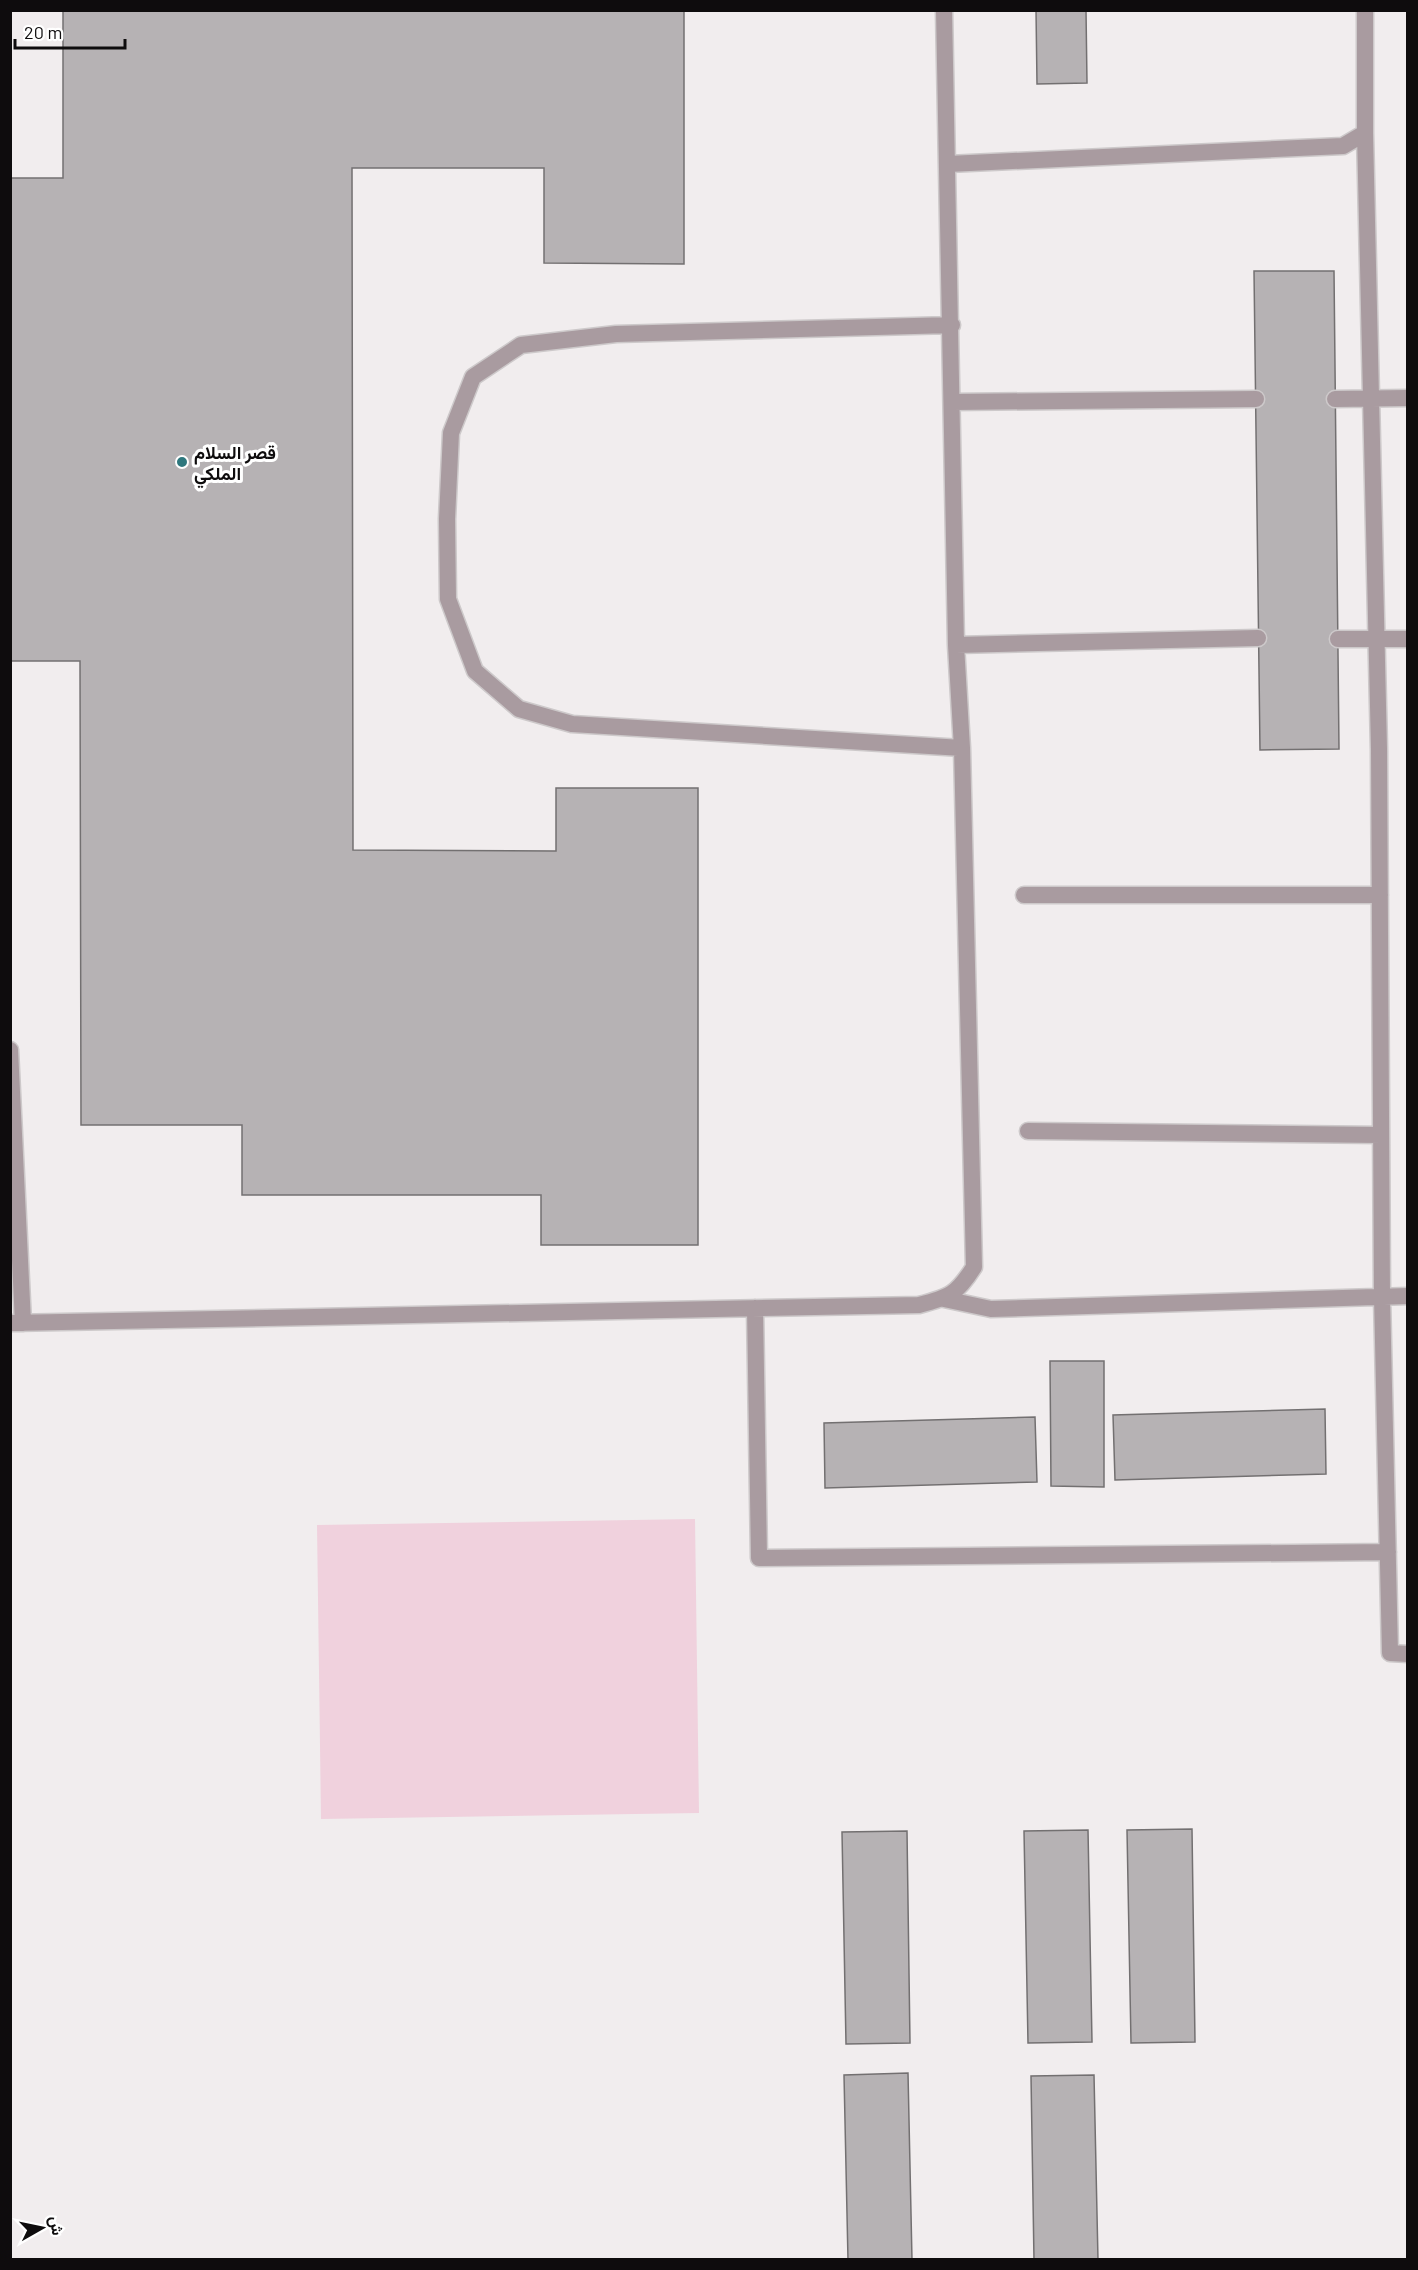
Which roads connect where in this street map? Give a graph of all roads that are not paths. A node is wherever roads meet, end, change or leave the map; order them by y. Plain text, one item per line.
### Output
1 (944, 10) edge
2 (1365, 10) edge
3 (1365, 133) junction
4 (948, 164) junction
5 (952, 325) junction
6 (1407, 398) edge
7 (1256, 399) dead end
8 (1335, 399) dead end
9 (1371, 399) junction
10 (953, 402) junction
11 (1258, 638) dead end
12 (1338, 639) dead end
13 (1377, 639) junction
14 (1407, 639) edge
15 (956, 645) junction
16 (962, 748) junction
17 (1024, 895) dead end
18 (1380, 895) junction
19 (10, 1050) edge
20 (1028, 1131) dead end
21 (1381, 1135) junction
22 (1407, 1296) edge
23 (1382, 1297) junction
24 (944, 1299) junction
25 (755, 1308) junction
26 (17, 1323) edge
27 (1388, 1552) junction
28 (1407, 1653) edge

1 - 4 lane
2 - 3 lane
3 - 4 lane
3 - 9 lane
4 - 5 lane
5 - 10 lane
5 - 16 lane
6 - 9 lane
7 - 10 lane
8 - 9 lane
9 - 13 lane
10 - 15 lane
11 - 15 lane
12 - 13 lane
13 - 14 lane
13 - 18 lane
15 - 16 lane
16 - 24 lane
17 - 18 lane
18 - 21 lane
19 - 26 lane
20 - 21 lane
21 - 23 lane
22 - 23 lane
23 - 24 lane
23 - 27 lane
24 - 25 lane
25 - 26 lane
25 - 27 lane
27 - 28 lane

